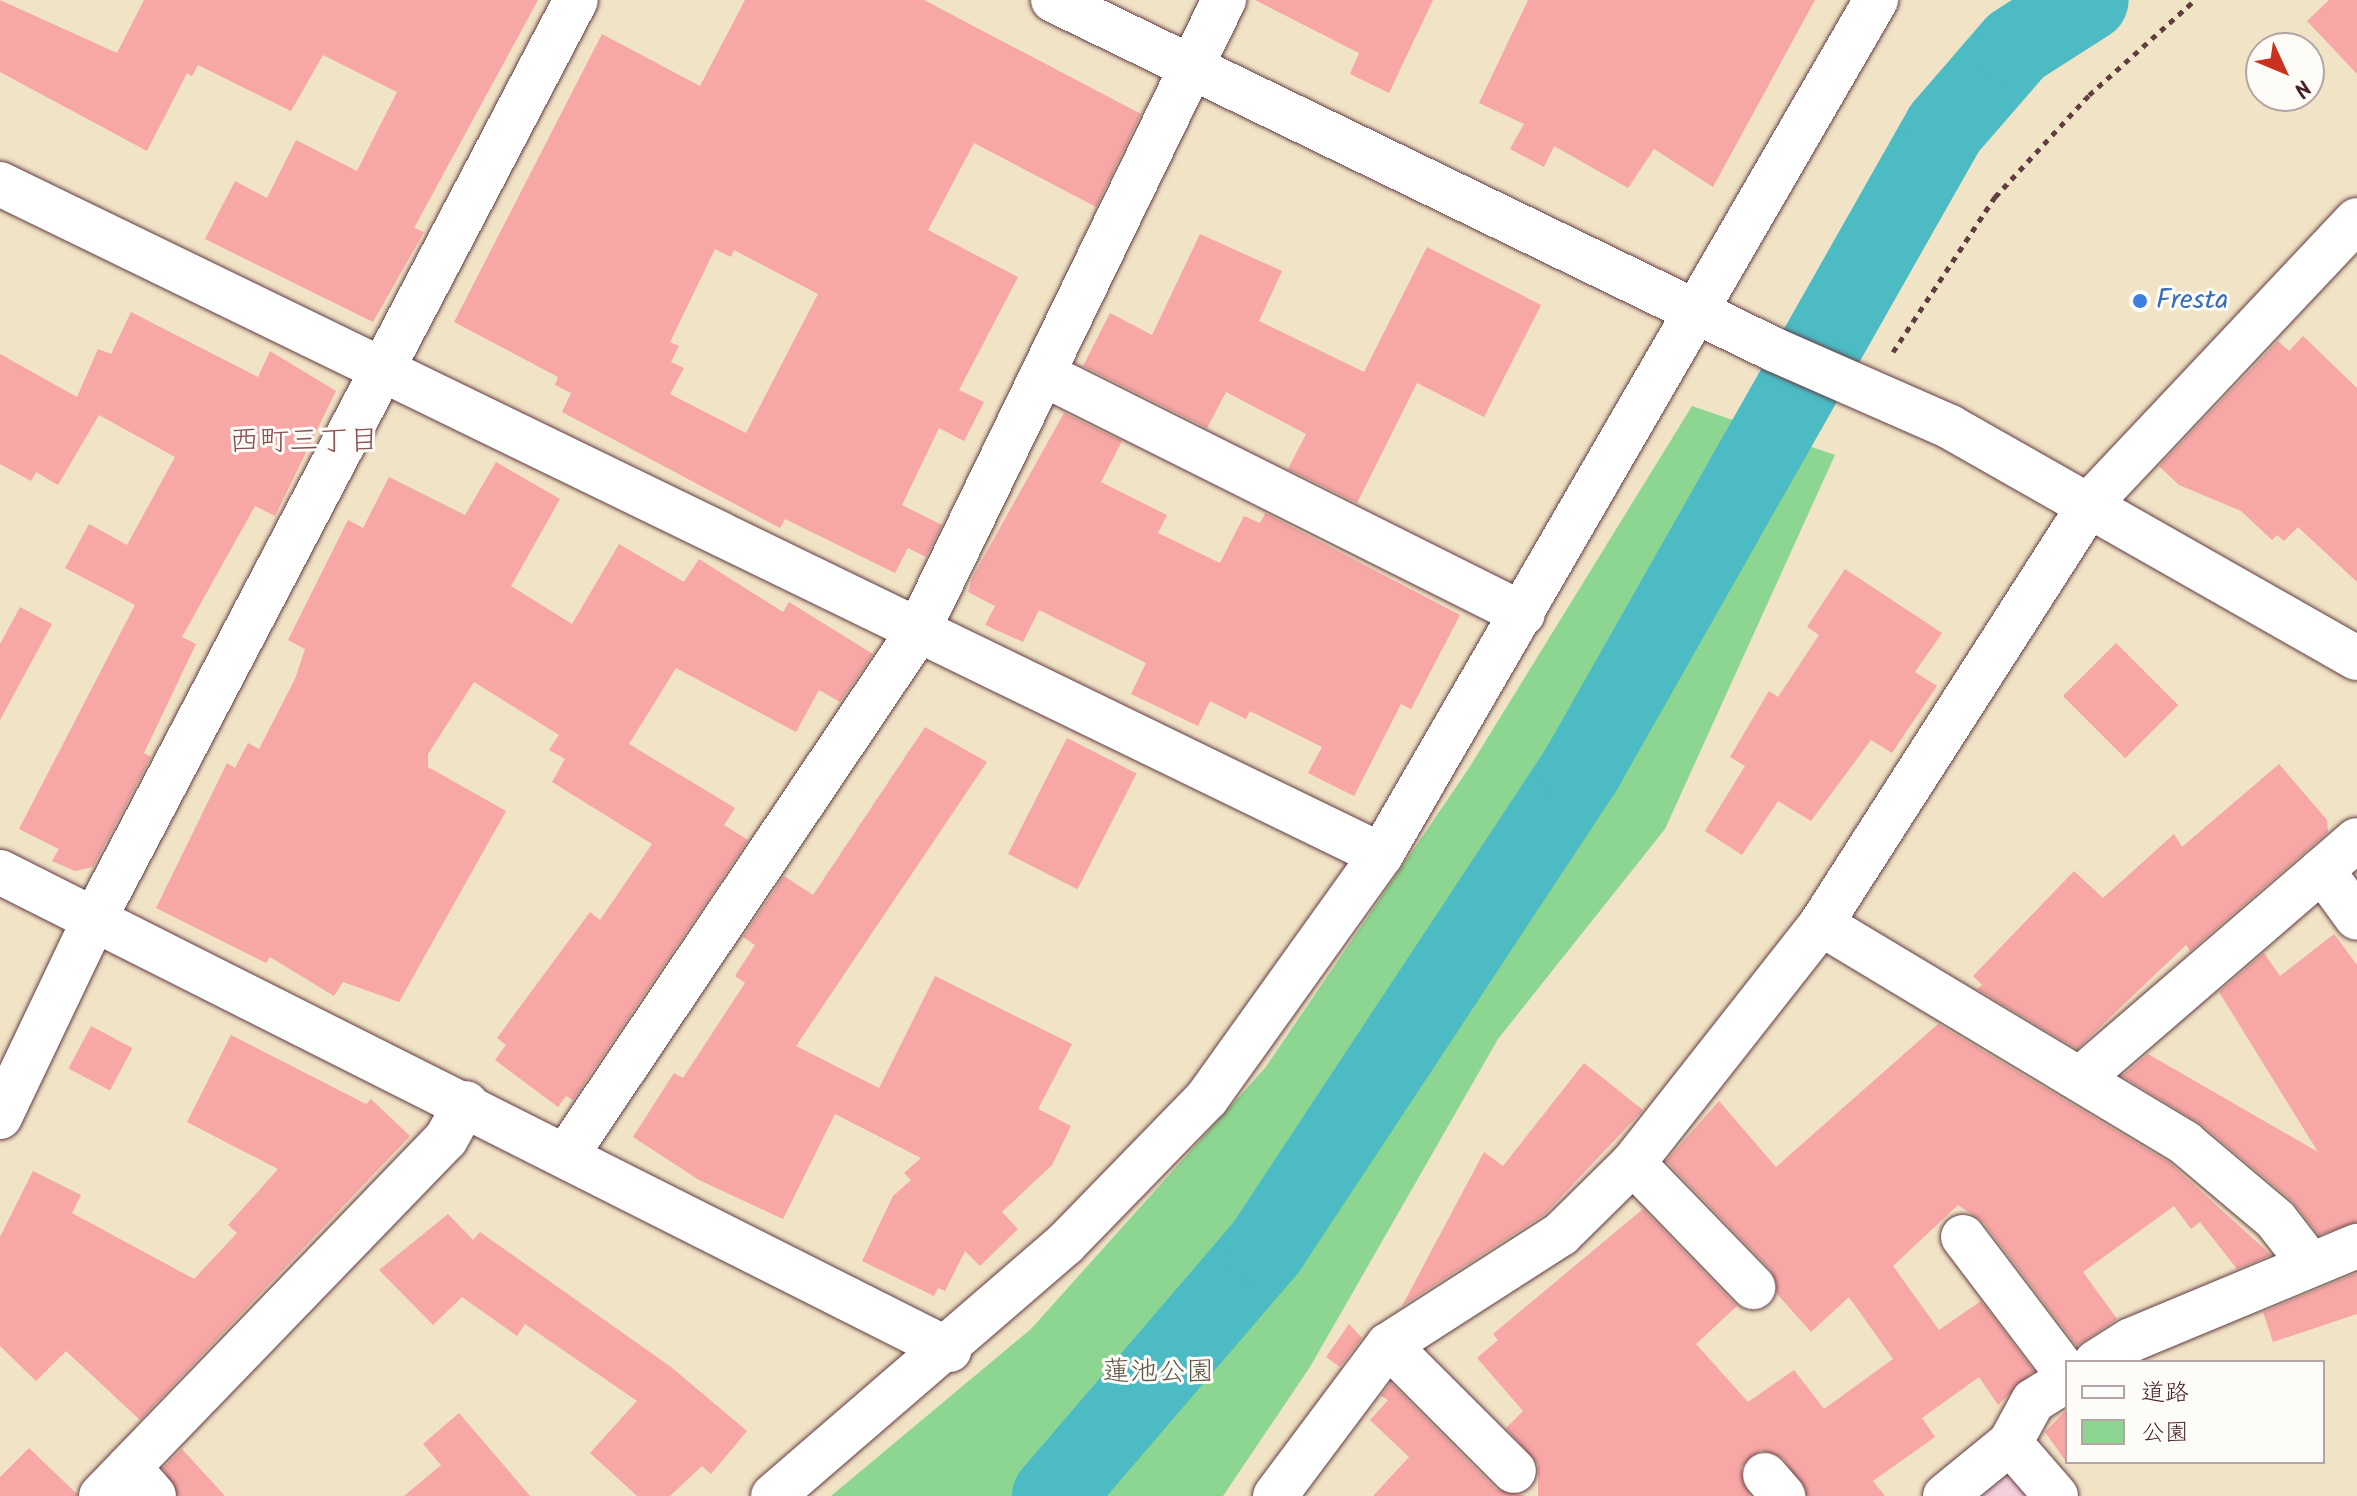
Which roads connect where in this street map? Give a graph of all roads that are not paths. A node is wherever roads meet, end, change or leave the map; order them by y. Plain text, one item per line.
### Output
1 (576, 0) edge
2 (1053, 0) edge
3 (1224, 0) edge
4 (1876, 0) edge
5 (1194, 69) junction
6 (0, 184) edge
7 (2357, 220) edge
8 (1701, 313) junction
9 (384, 369) junction
10 (1047, 376) junction
11 (2092, 501) junction
12 (1523, 614) junction
13 (917, 633) junction
14 (2357, 658) edge
15 (2357, 840) edge
16 (1381, 855) junction
17 (2322, 870) junction
18 (0, 872) edge
19 (95, 918) junction
20 (2357, 918) edge
21 (1821, 924) junction
22 (2081, 1078) junction
23 (466, 1103) junction
24 (0, 1117) edge
25 (567, 1154) junction
26 (1633, 1163) junction
27 (1963, 1237) dead end
28 (2357, 1246) edge
29 (2310, 1264) junction
30 (1753, 1287) dead end
31 (1388, 1345) junction
32 (949, 1350) junction
33 (2100, 1360) edge
34 (2065, 1371) edge
35 (2065, 1381) edge
36 (2010, 1443) junction
37 (1514, 1471) dead end
38 (128, 1486) edge
39 (773, 1496) edge
40 (1275, 1496) edge
41 (1945, 1496) edge
42 (2056, 1496) edge

1 - 9 street
2 - 5 street
3 - 5 street
4 - 8 street
5 - 8 street
5 - 10 street
6 - 9 street
7 - 11 street
8 - 11 street
8 - 12 street
9 - 13 street
9 - 19 street
10 - 12 street
10 - 13 street
11 - 14 street
11 - 21 street
12 - 16 street
13 - 16 street
13 - 25 street
15 - 17 street
16 - 32 street
17 - 20 street
17 - 22 street
18 - 19 street
19 - 23 street
19 - 24 street
21 - 22 street
21 - 26 street
22 - 29 street
23 - 25 street
23 - 38 street
25 - 32 street
26 - 30 street
26 - 31 street
27 - 34 street
28 - 29 street
29 - 33 street
31 - 37 street
31 - 40 street
32 - 39 street
35 - 36 street
36 - 41 street
36 - 42 street

